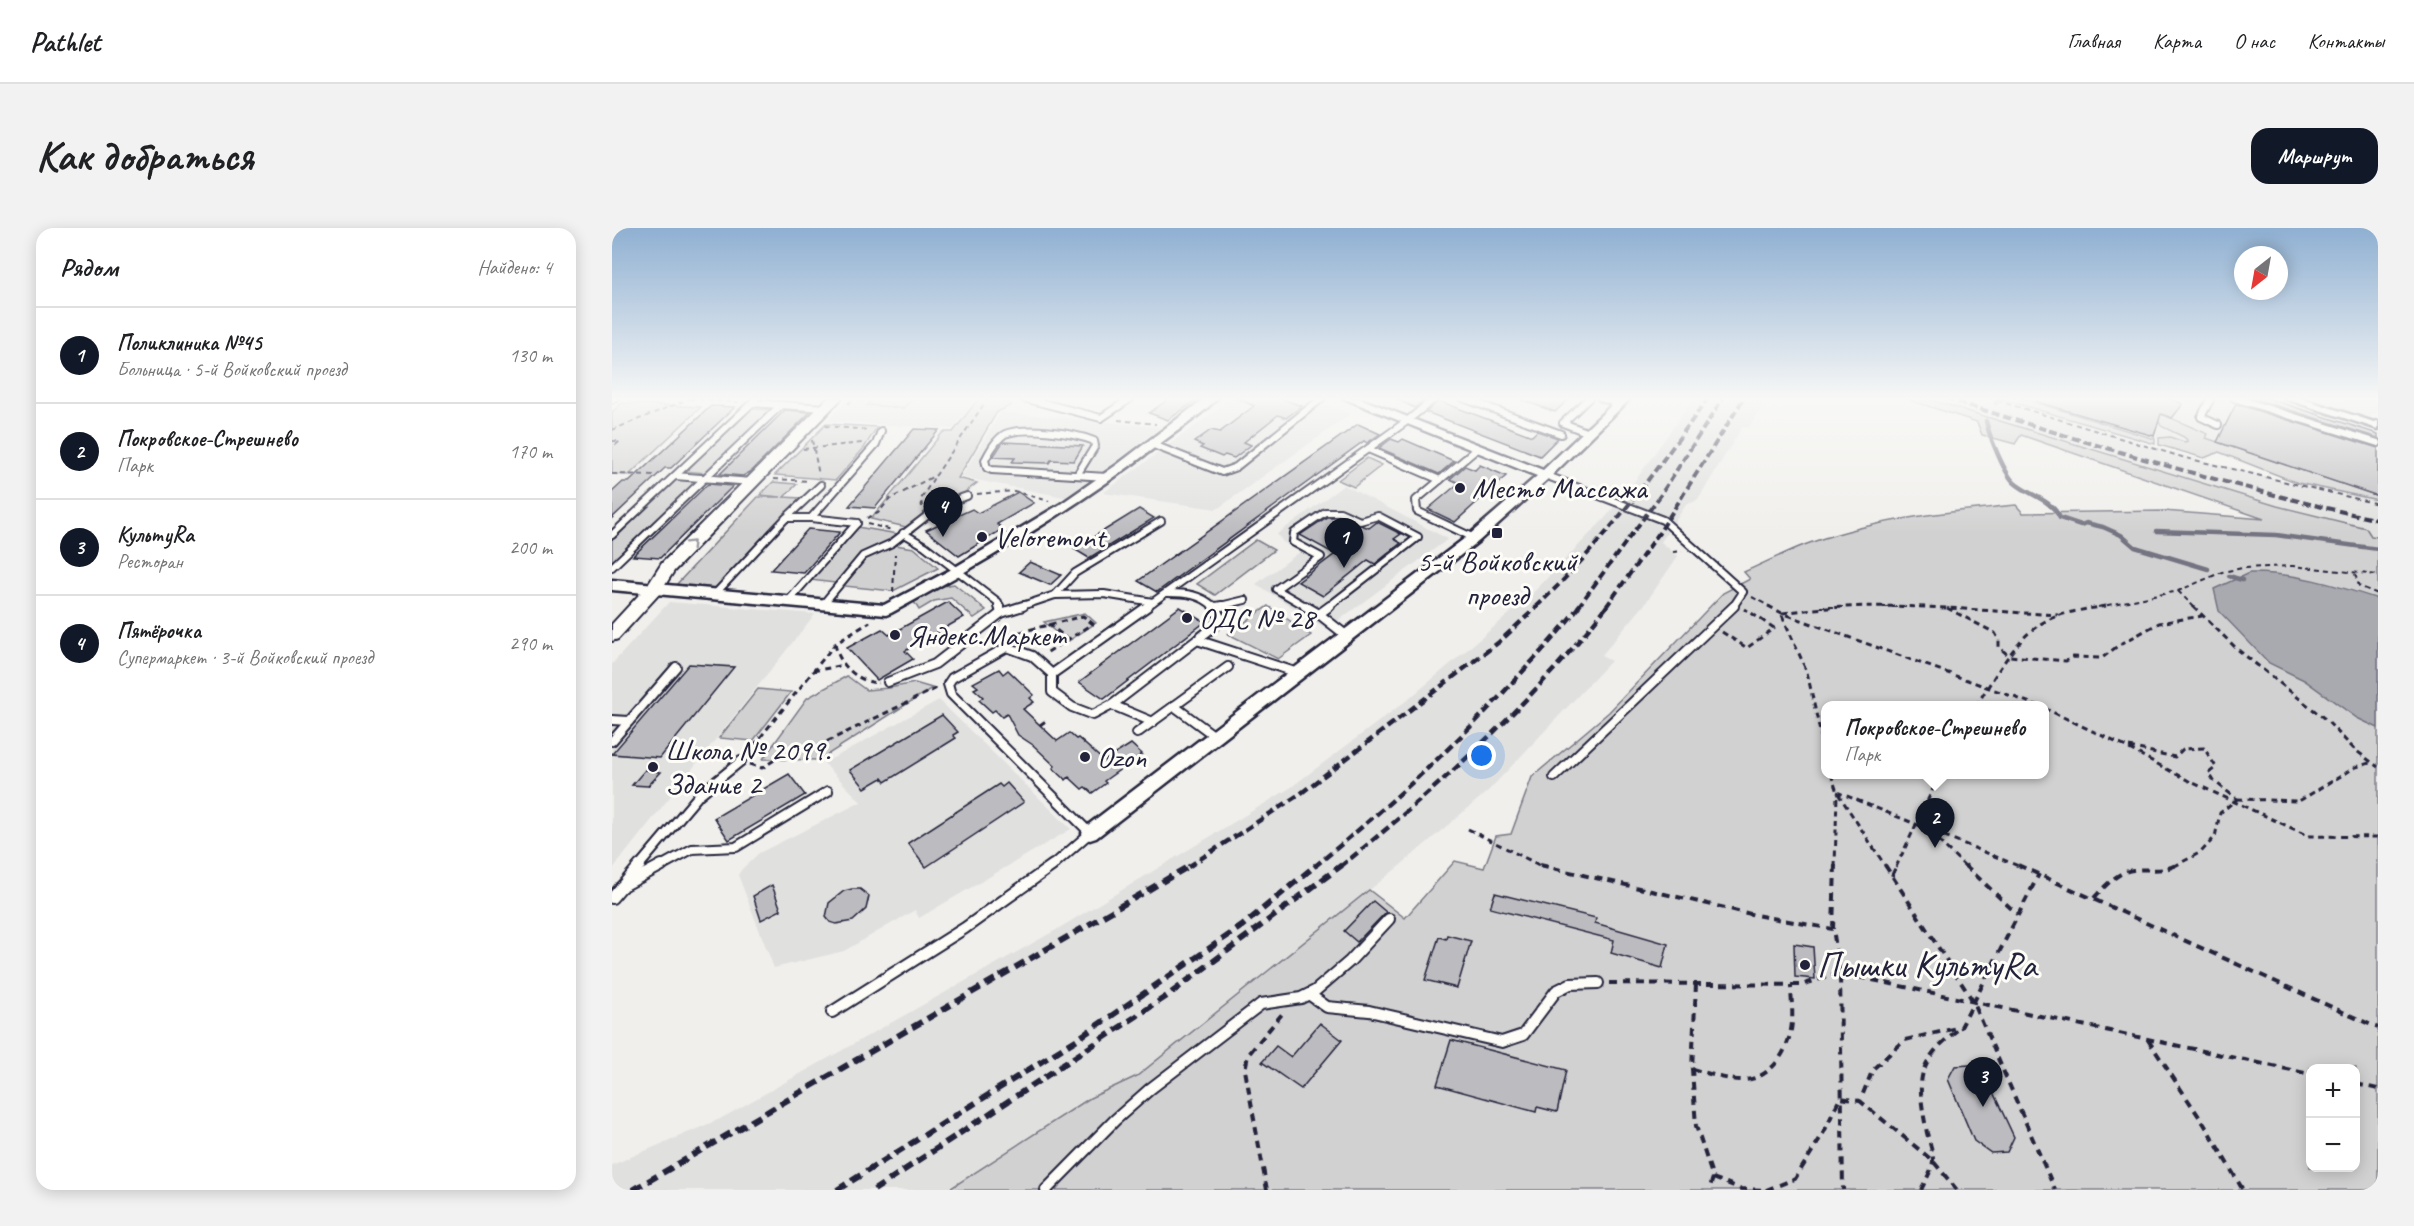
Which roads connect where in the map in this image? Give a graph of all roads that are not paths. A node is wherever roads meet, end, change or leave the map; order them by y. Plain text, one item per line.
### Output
1 (710, 443) edge
2 (741, 443) edge
3 (792, 443) edge
4 (876, 443) edge
5 (997, 443) edge
6 (1094, 443) edge
7 (1265, 443) edge
8 (1377, 443) edge
9 (1461, 443) edge
10 (1579, 443) edge
11 (1151, 444) joint
12 (1368, 449) junction
13 (1477, 449) junction
14 (1545, 475) junction
15 (675, 476) junction
16 (1077, 476) junction
17 (1107, 477) junction
18 (704, 478) junction
19 (1440, 480) junction
20 (753, 482) junction
21 (820, 483) road end
22 (967, 496) road end
23 (786, 518) junction
24 (811, 519) junction
25 (1161, 521) dead end
26 (903, 533) junction
27 (612, 536) edge
28 (1474, 537) junction
29 (612, 567) edge
30 (957, 572) junction
31 (612, 585) edge
32 (654, 589) junction
33 (1168, 593) junction
34 (715, 594) junction
35 (1054, 595) junction
36 (789, 600) junction
37 (1245, 600) dead end
38 (1153, 602) junction
39 (824, 603) junction
40 (1216, 607) junction
41 (1001, 613) junction
42 (1319, 614) junction
43 (612, 635) edge
44 (1347, 636) junction
45 (1197, 640) junction
46 (676, 667) dead end
47 (1228, 667) dead end
48 (1298, 673) junction
49 (1052, 674) junction
50 (888, 682) road end
51 (1112, 705) junction
52 (1174, 706) junction
53 (612, 720) edge
54 (629, 722) junction
55 (1153, 722) junction
56 (1137, 733) dead end
57 (1216, 736) junction
58 (612, 741) edge
59 (741, 761) road end
60 (1554, 777) dead end
61 (828, 791) dead end
62 (1090, 833) junction
63 (621, 887) junction
64 (612, 898) edge
65 (1389, 919) dead end
66 (1598, 983) road end
67 (1310, 995) junction
68 (832, 1012) dead end
69 (1046, 1190) edge

1 - 15 lane
2 - 18 lane
3 - 20 street
4 - 24 lane
5 - 16 lane
6 - 16 lane
7 - 11 lane
8 - 12 lane
9 - 13 street
10 - 14 street
11 - 17 street
12 - 19 lane
12 - 33 lane
13 - 14 street
13 - 19 lane
14 - 28 street
14 - 60 lane
15 - 18 lane
15 - 27 lane
16 - 17 lane
17 - 30 street
18 - 20 lane
18 - 29 lane
19 - 28 lane
32 -> 20 street
21 - 23 lane
22 - 26 lane
23 - 24 lane
23 - 34 lane
24 - 36 lane
25 - 35 lane
26 - 30 lane
26 - 39 lane
28 - 44 street
30 - 39 street
30 - 41 lane
31 - 32 street
32 - 34 street
32 - 43 street
33 - 38 lane
33 - 40 lane
34 - 36 street
35 - 38 lane
35 - 41 lane
36 - 39 street
37 - 40 lane
38 - 49 lane
40 - 45 lane
41 - 50 lane
42 - 42 lane
42 - 44 lane
44 - 48 street
45 - 48 lane
45 - 51 lane
46 - 54 lane
47 - 52 lane
48 - 57 street
49 - 51 lane
49 - 62 lane
51 - 55 lane
52 - 55 lane
52 - 57 lane
53 - 54 lane
54 - 58 lane
55 - 56 lane
57 - 62 street
59 - 63 lane
61 - 63 lane
62 - 68 lane
63 - 64 lane
65 - 67 lane
66 - 67 lane
67 - 69 lane

